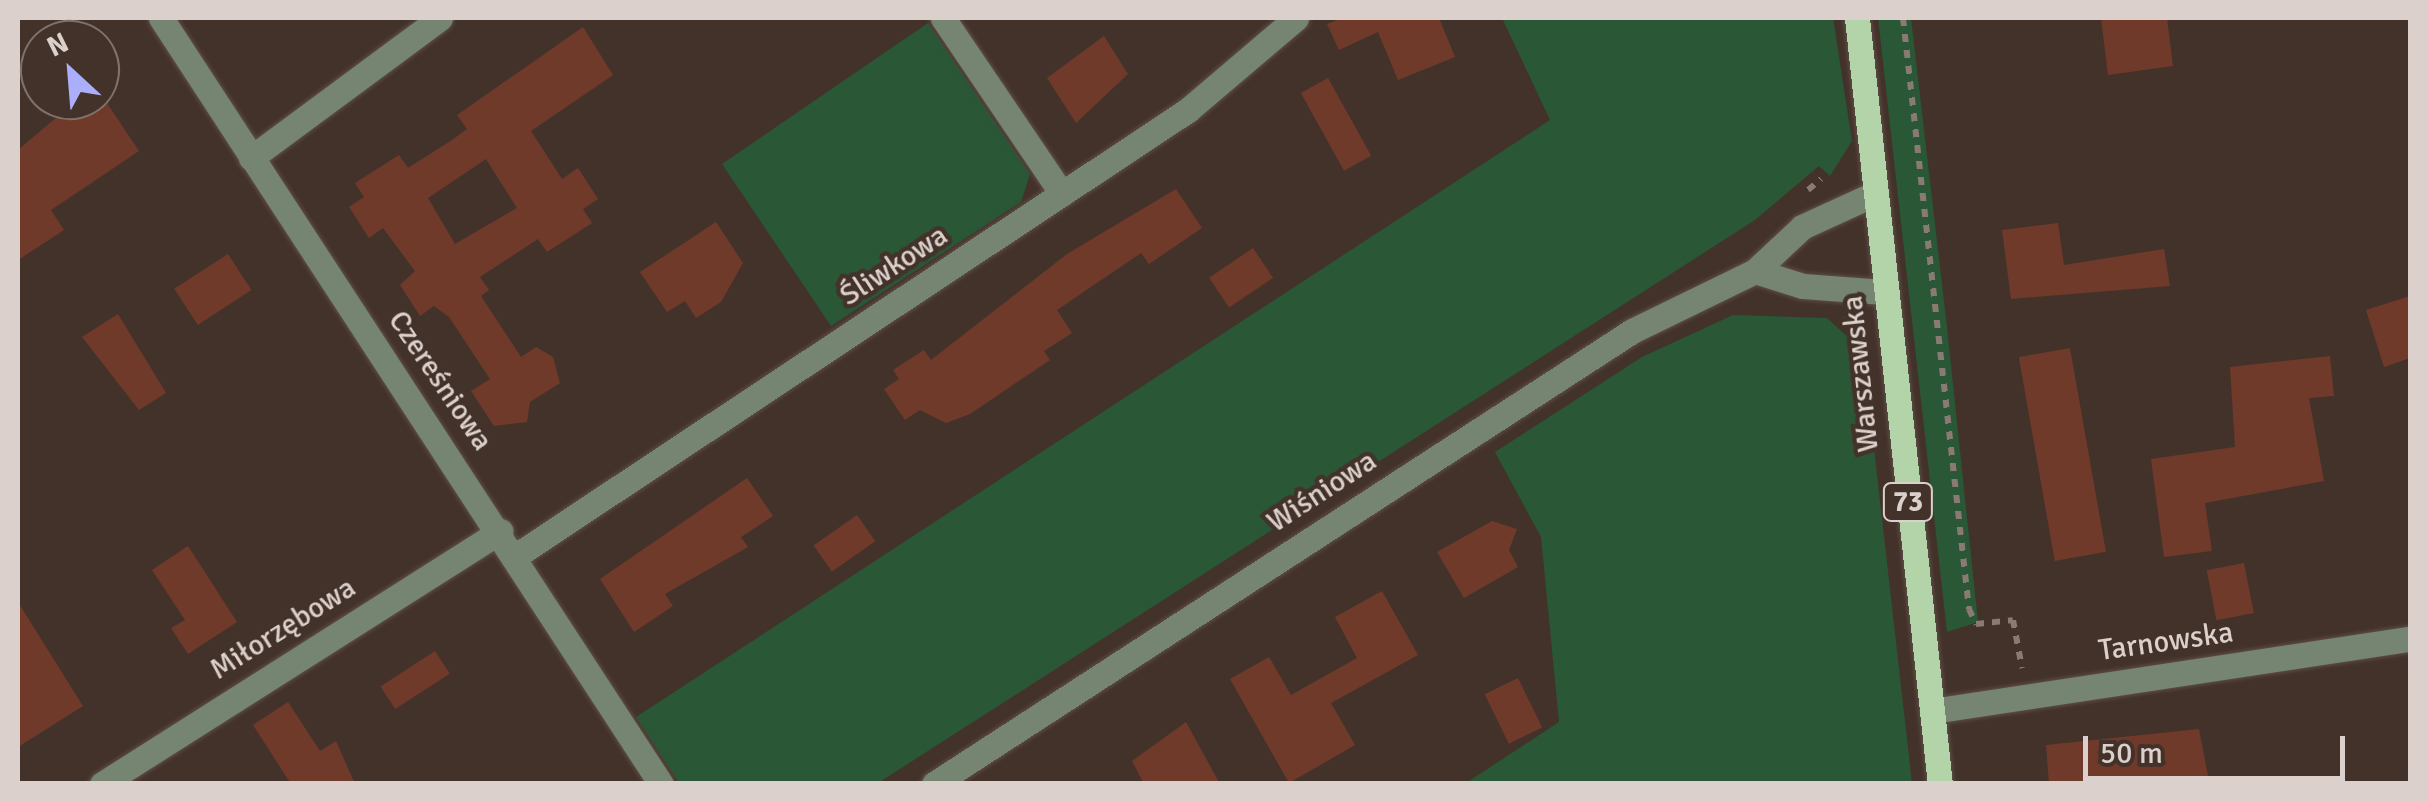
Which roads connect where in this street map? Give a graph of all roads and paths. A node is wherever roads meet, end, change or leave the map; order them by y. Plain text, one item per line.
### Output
1 (161, 18) edge
2 (440, 18) edge
3 (944, 18) edge
4 (1296, 18) edge
5 (1857, 18) edge
6 (1904, 18) edge
7 (251, 158) junction
8 (1062, 194) junction
9 (1874, 194) junction
10 (1755, 272) junction
11 (1884, 292) junction
12 (1834, 313) dead end
13 (1870, 351) dead end
14 (500, 530) junction
15 (517, 555) junction
16 (2410, 638) edge
17 (2027, 696) junction
18 (1932, 711) junction
19 (102, 784) edge
20 (661, 784) edge
21 (934, 784) edge
22 (1940, 784) edge

1 - 7 street, Czereśniowa
2 - 7 street
3 - 8 street
4 - 8 street, Śliwkowa
5 - 9 main road, Warszawska / 73
6 - 17 path
7 - 14 street, Czereśniowa
8 - 15 street, Śliwkowa
9 - 10 street, Wiśniowa
9 - 11 main road, Warszawska / 73
10 - 11 street
10 - 21 street, Wiśniowa
11 - 18 main road, Warszawska / 73
12 - 13 path
14 - 15 street, Czereśniowa
14 - 19 street, Miłorzębowa
15 - 20 street, Czereśniowa
16 - 17 street, Tarnowska
17 - 18 street, Tarnowska
18 - 22 main road, Warszawska / 73

